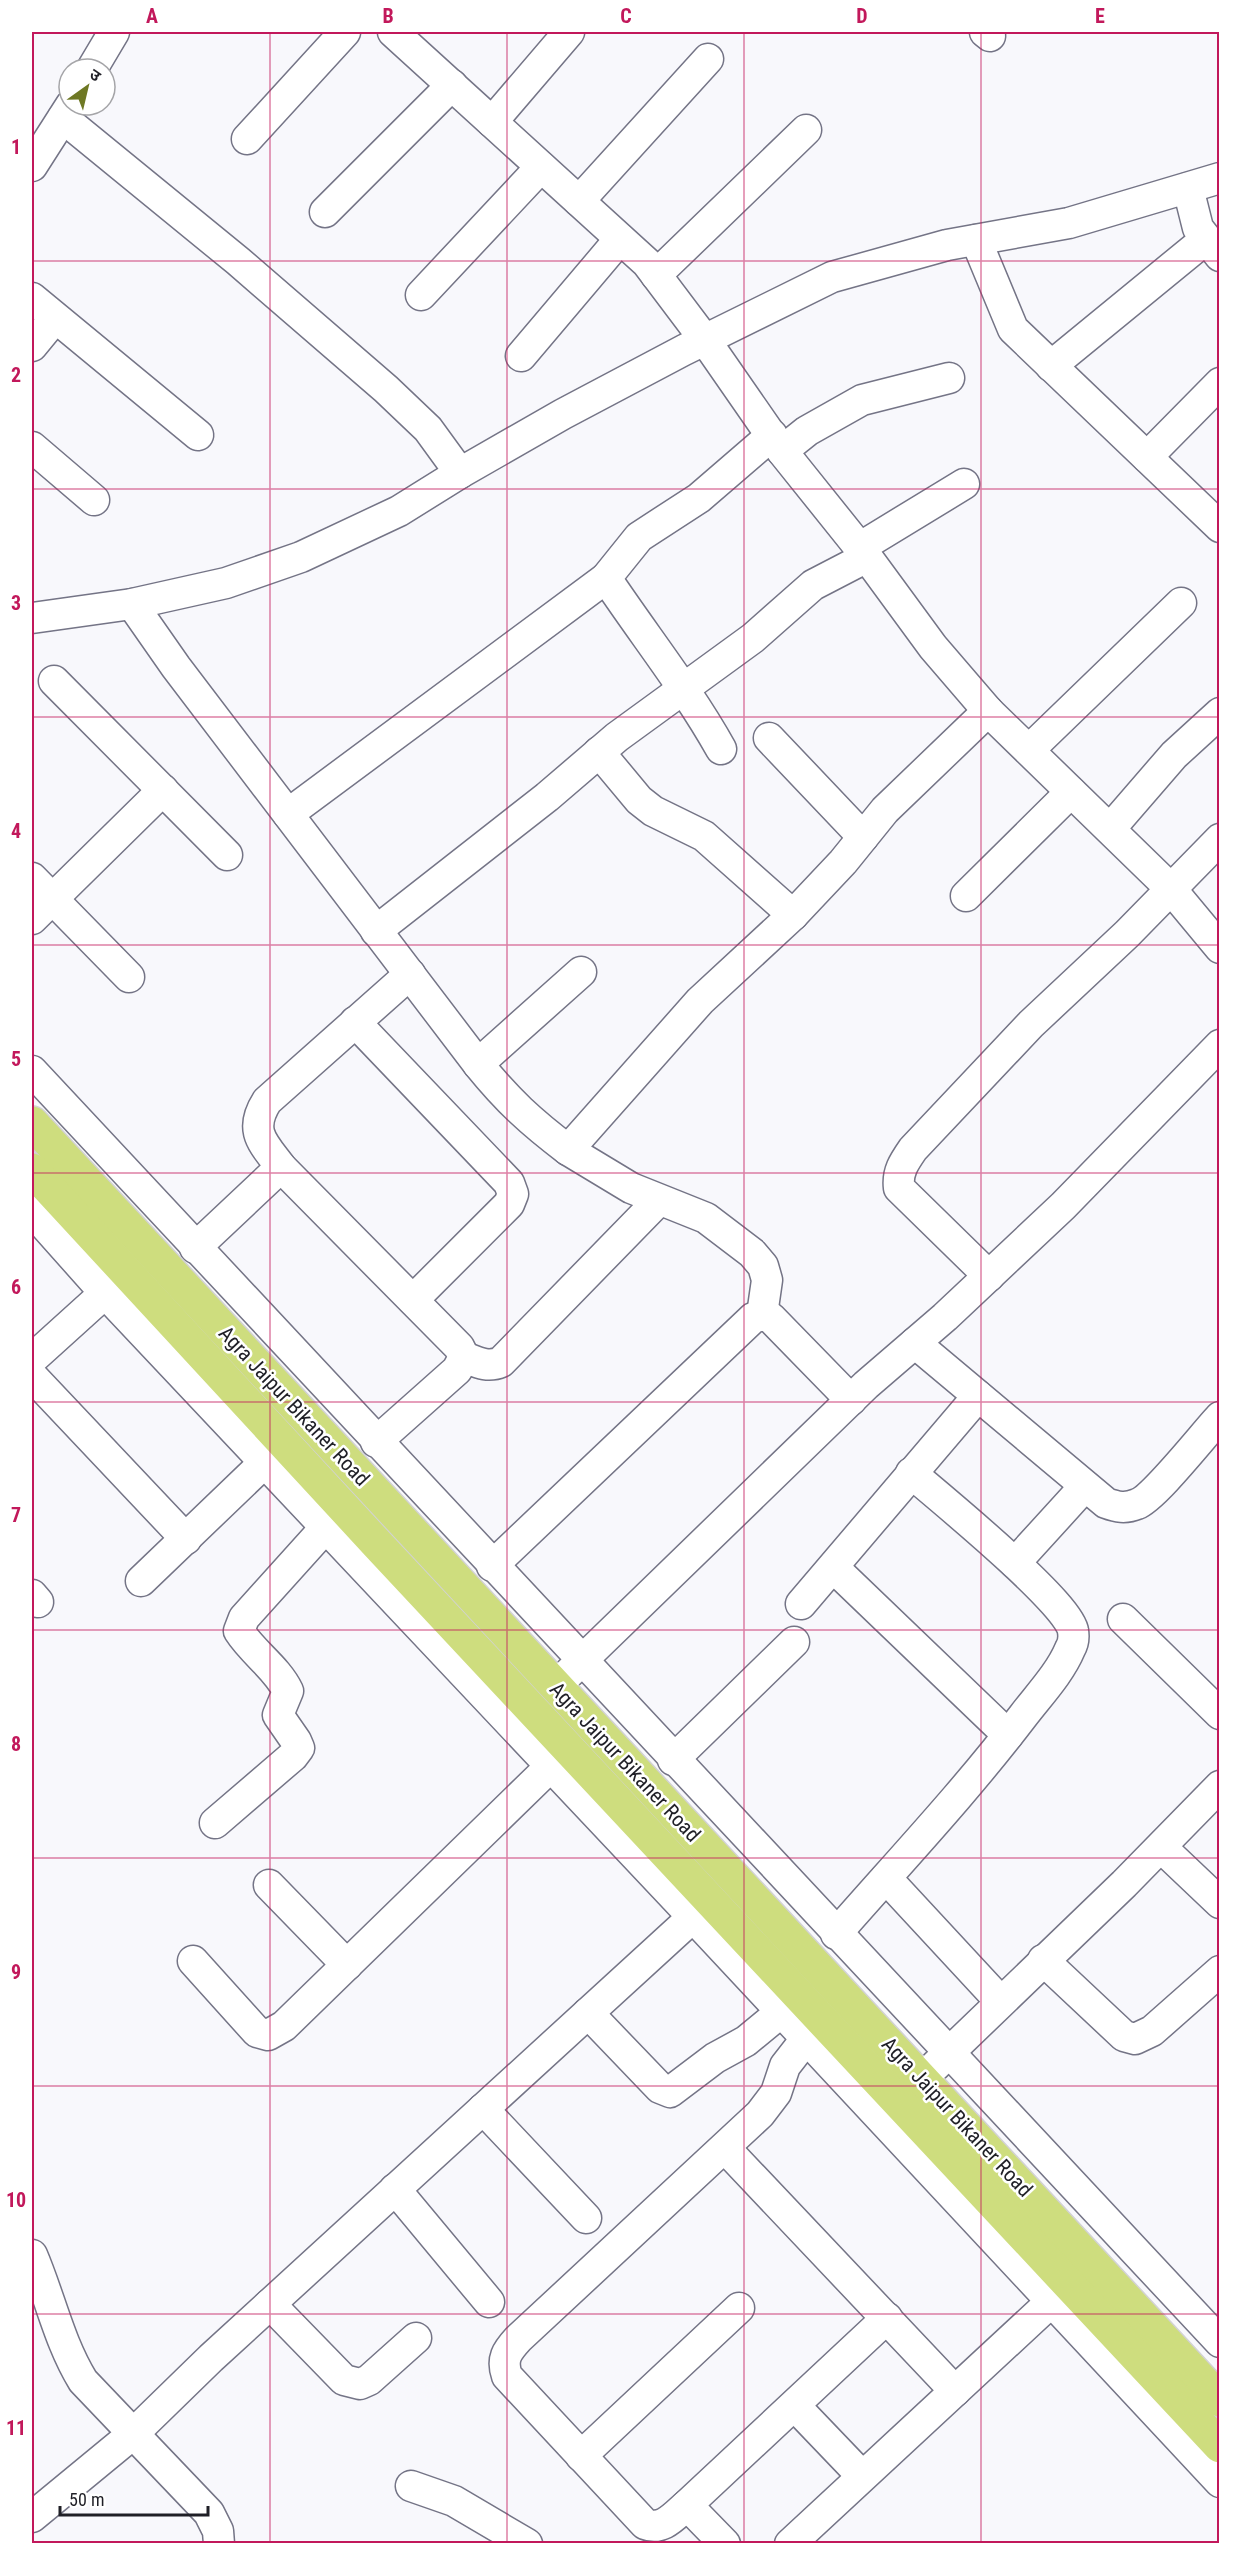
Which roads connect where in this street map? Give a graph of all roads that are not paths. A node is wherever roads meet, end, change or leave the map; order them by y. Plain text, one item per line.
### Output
1 (114, 32) edge
2 (345, 32) edge
3 (393, 32) edge
4 (569, 32) edge
5 (99, 57) edge
6 (708, 59) dead end
7 (452, 85) junction
8 (64, 117) edge
9 (73, 117) edge
10 (492, 122) junction
11 (806, 130) dead end
12 (246, 139) dead end
13 (32, 166) edge
14 (541, 167) junction
15 (1220, 178) edge
16 (1188, 188) junction
17 (579, 201) junction
18 (325, 212) dead end
19 (620, 239) junction
20 (976, 240) junction
21 (1213, 248) edge
22 (656, 274) junction
23 (421, 295) dead end
24 (32, 298) edge
25 (55, 318) junction
26 (705, 340) junction
27 (32, 346) edge
28 (521, 356) dead end
29 (1051, 366) junction
30 (949, 378) dead end
31 (1220, 383) edge
32 (198, 435) dead end
33 (777, 443) junction
34 (32, 447) edge
35 (1147, 457) junction
36 (460, 473) junction
37 (964, 484) dead end
38 (94, 500) dead end
39 (1217, 518) edge
40 (863, 553) junction
41 (606, 578) junction
42 (1181, 603) dead end
43 (132, 604) junction
44 (32, 618) edge
45 (54, 681) dead end
46 (682, 688) junction
47 (988, 711) junction
48 (1220, 713) edge
49 (769, 738) dead end
50 (721, 749) dead end
51 (1029, 750) junction
52 (600, 752) junction
53 (163, 790) junction
54 (1071, 792) junction
55 (288, 814) junction
56 (1110, 829) junction
57 (863, 837) junction
58 (1220, 839) edge
59 (227, 855) dead end
60 (1172, 889) junction
61 (966, 896) dead end
62 (38, 898) edge
63 (793, 915) junction
64 (376, 931) junction
65 (1220, 948) edge
66 (581, 972) dead end
67 (410, 974) junction
68 (129, 977) dead end
69 (355, 1022) junction
70 (1220, 1045) edge
71 (478, 1064) junction
72 (32, 1071) edge
73 (32, 1123) edge
74 (568, 1150) junction
75 (281, 1167) junction
76 (36, 1192) edge
77 (659, 1200) junction
78 (195, 1248) junction
79 (989, 1276) junction
80 (105, 1293) junction
81 (413, 1300) junction
82 (762, 1315) junction
83 (915, 1343) junction
84 (464, 1357) junction
85 (32, 1359) edge
86 (32, 1376) edge
87 (978, 1396) junction
88 (851, 1400) junction
89 (1220, 1417) edge
90 (376, 1442) junction
91 (265, 1462) junction
92 (911, 1473) junction
93 (1085, 1486) junction
94 (326, 1527) junction
95 (186, 1539) junction
96 (1015, 1563) junction
97 (492, 1566) junction
98 (834, 1568) junction
99 (141, 1581) dead end
100 (801, 1604) dead end
101 (1123, 1619) dead end
102 (794, 1642) dead end
103 (581, 1661) junction
104 (556, 1687) junction
105 (1220, 1714) edge
106 (1008, 1735) junction
107 (673, 1760) junction
108 (550, 1767) junction
109 (1220, 1786) edge
110 (215, 1823) dead end
111 (1161, 1847) junction
112 (886, 1878) junction
113 (269, 1884) dead end
114 (1220, 1903) edge
115 (693, 1917) junction
116 (836, 1934) junction
117 (1043, 1960) junction
118 (193, 1961) dead end
119 (347, 1965) junction
120 (1220, 1971) edge
121 (1000, 2001) junction
122 (588, 2013) junction
123 (780, 2013) junction
124 (806, 2039) junction
125 (950, 2052) junction
126 (921, 2079) junction
127 (483, 2109) junction
128 (724, 2148) junction
129 (395, 2189) junction
130 (586, 2218) dead end
131 (32, 2255) edge
132 (1060, 2294) junction
133 (489, 2302) dead end
134 (265, 2308) junction
135 (739, 2308) dead end
136 (887, 2318) junction
137 (416, 2338) dead end
138 (1220, 2342) edge
139 (955, 2391) junction
140 (1220, 2400) edge
141 (795, 2406) junction
142 (134, 2433) junction
143 (1220, 2446) edge
144 (581, 2456) junction
145 (862, 2476) junction
146 (1220, 2482) edge
147 (411, 2486) dead end
148 (687, 2505) junction
149 (32, 2517) edge
150 (219, 2544) edge
151 (527, 2544) edge
152 (725, 2544) edge
153 (790, 2544) edge

1 - 5 street
2 - 12 street
3 - 7 street
4 - 10 street
6 - 17 street
7 - 10 street
7 - 18 street
8 - 13 street
9 - 36 street
10 - 14 street
11 - 22 street
14 - 17 street
14 - 23 street
15 - 16 street
16 - 20 street
16 - 21 street
17 - 19 street
19 - 22 street
19 - 28 street
20 - 26 street
20 - 29 street
21 - 29 street
22 - 26 street
24 - 25 street
25 - 27 street
25 - 32 street
26 - 33 street
26 - 36 street
29 - 35 street
30 - 33 street
31 - 35 street
33 - 40 street
33 - 41 street
34 - 38 street
35 - 39 street
36 - 43 street
37 - 40 street
40 - 46 street
40 - 47 street
41 - 46 street
41 - 55 street
42 - 51 street
43 - 44 street
43 - 55 street
45 - 53 street
46 - 50 street
46 - 52 street
47 - 51 street
47 - 57 street
48 - 56 street
49 - 57 street
51 - 54 street
52 - 63 street
52 - 64 street
53 - 59 street
53 - 62 street
54 - 56 street
54 - 61 street
55 - 64 street
56 - 60 street
57 - 63 street
58 - 60 street
60 - 65 street
60 - 79 street
62 - 68 street
63 - 74 street
64 - 67 street
66 - 71 street
67 - 69 street
67 - 71 street
69 - 75 street
69 - 81 street
70 - 79 street
71 - 74 street
72 - 78 street
73 - 104 highway, Agra Jaipur Bikaner Road
74 - 77 street
75 - 78 street
75 - 81 street
76 - 80 street
76 - 132 highway, Agra Jaipur Bikaner Road
77 - 82 street
77 - 84 street
78 - 90 street
79 - 83 street
80 - 85 street
80 - 91 street
81 - 84 street
82 - 88 street
82 - 97 street
83 - 87 street
83 - 88 street
84 - 90 street
86 - 95 street
87 - 92 street
87 - 93 street
88 - 103 street
89 - 93 street
90 - 97 street
91 - 94 street
91 - 95 street
92 - 96 street
92 - 98 street
93 - 96 street
94 - 108 street
94 - 110 street
95 - 99 street
96 - 106 street
97 - 103 street
98 - 100 street
98 - 106 street
101 - 105 street
102 - 107 street
103 - 104 street
103 - 107 street
104 - 126 highway, Agra Jaipur Bikaner Road
106 - 112 street
107 - 116 street
108 - 115 street
108 - 119 street
109 - 111 street
111 - 114 street
111 - 117 street
112 - 116 street
112 - 121 street
113 - 119 street
115 - 122 street
115 - 123 street
116 - 125 street
117 - 120 street
117 - 121 street
118 - 119 street
121 - 125 street
122 - 123 street
122 - 127 street
123 - 124 street
124 - 128 street
124 - 132 street
125 - 126 street
125 - 138 street
126 - 140 highway, Agra Jaipur Bikaner Road
127 - 129 street
127 - 130 street
128 - 136 street
128 - 144 street
129 - 133 street
129 - 134 street
131 - 142 street
132 - 139 street
132 - 143 highway, Agra Jaipur Bikaner Road
132 - 146 street
134 - 137 street
134 - 142 street
135 - 144 street
136 - 139 street
136 - 141 street
139 - 145 street
141 - 145 street
141 - 148 street
142 - 149 street
142 - 150 street
144 - 148 street
145 - 153 street
147 - 151 street
148 - 152 street

